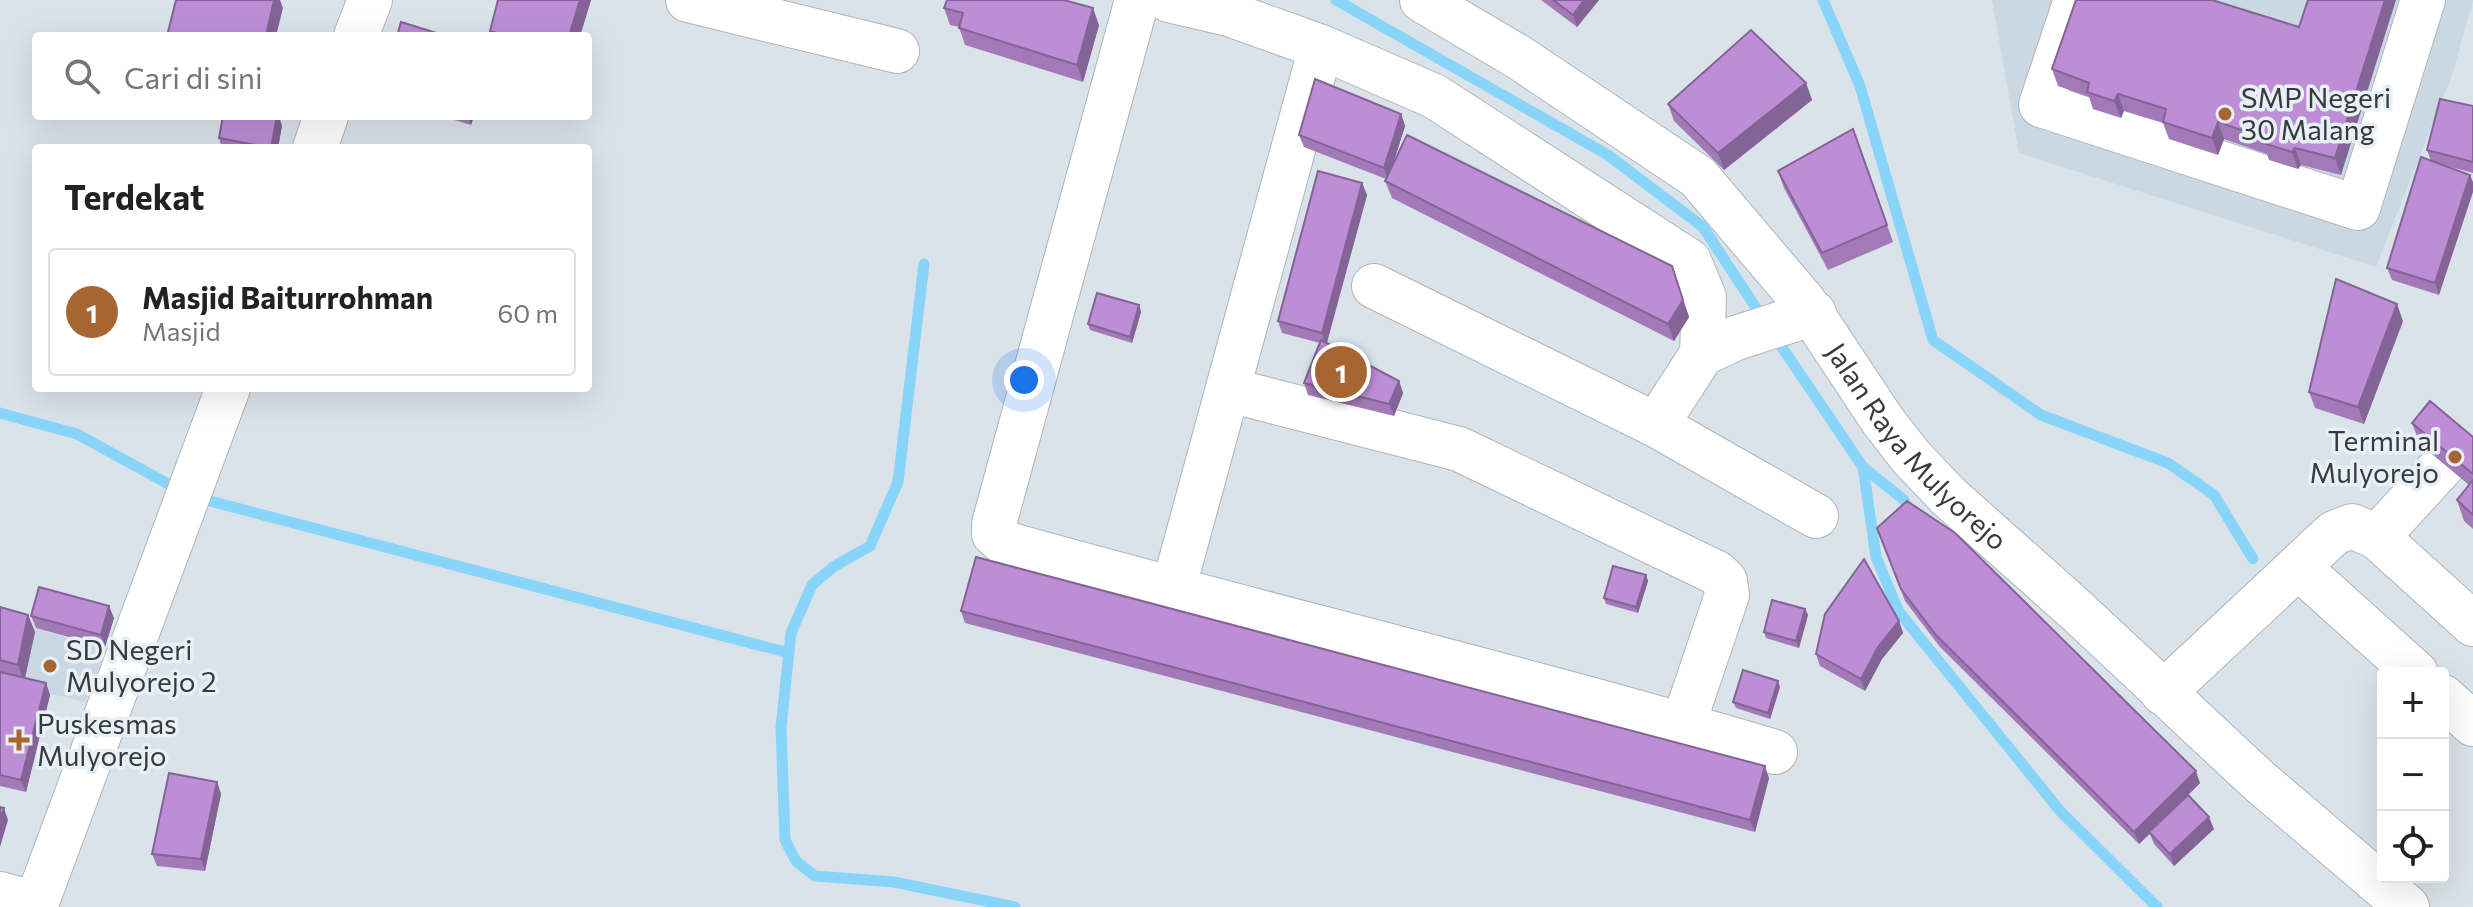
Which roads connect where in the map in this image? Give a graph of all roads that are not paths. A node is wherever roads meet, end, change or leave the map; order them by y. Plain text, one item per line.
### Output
1 (370, 0) edge
2 (688, 0) edge
3 (1137, 0) edge
4 (1169, 0) edge
5 (1422, 0) edge
6 (2076, 0) edge
7 (2423, 0) edge
8 (1231, 7) edge
9 (358, 32) edge
10 (1321, 47) junction
11 (897, 51) dead end
12 (325, 120) edge
13 (316, 144) edge
14 (1374, 286) dead end
15 (1798, 319) junction
16 (1719, 346) junction
17 (1229, 390) junction
18 (226, 392) edge
19 (1656, 425) junction
20 (2460, 447) edge
21 (1816, 516) dead end
22 (2377, 537) junction
23 (2298, 567) junction
24 (1173, 590) junction
25 (2473, 624) edge
26 (2409, 667) edge
27 (2163, 693) junction
28 (2449, 702) edge
29 (2473, 724) edge
30 (1683, 725) junction
31 (1775, 752) dead end
32 (24, 902) edge
33 (2407, 907) edge

1 - 9 street
2 - 11 street
3 - 24 street
4 - 8 street
5 - 15 street, Jalan Raya Mulyorejo
6 - 7 street
8 - 10 street
10 - 16 street
10 - 17 street
12 - 13 street
14 - 19 street
15 - 16 street
15 - 27 street, Jalan Raya Mulyorejo
16 - 19 street
17 - 24 street
17 - 30 street
18 - 32 street
19 - 21 street
20 - 22 street
22 - 23 street
22 - 25 street
23 - 26 street
23 - 27 street
24 - 30 street
27 - 33 street, Jalan Raya Mulyorejo
28 - 29 street
30 - 31 street

